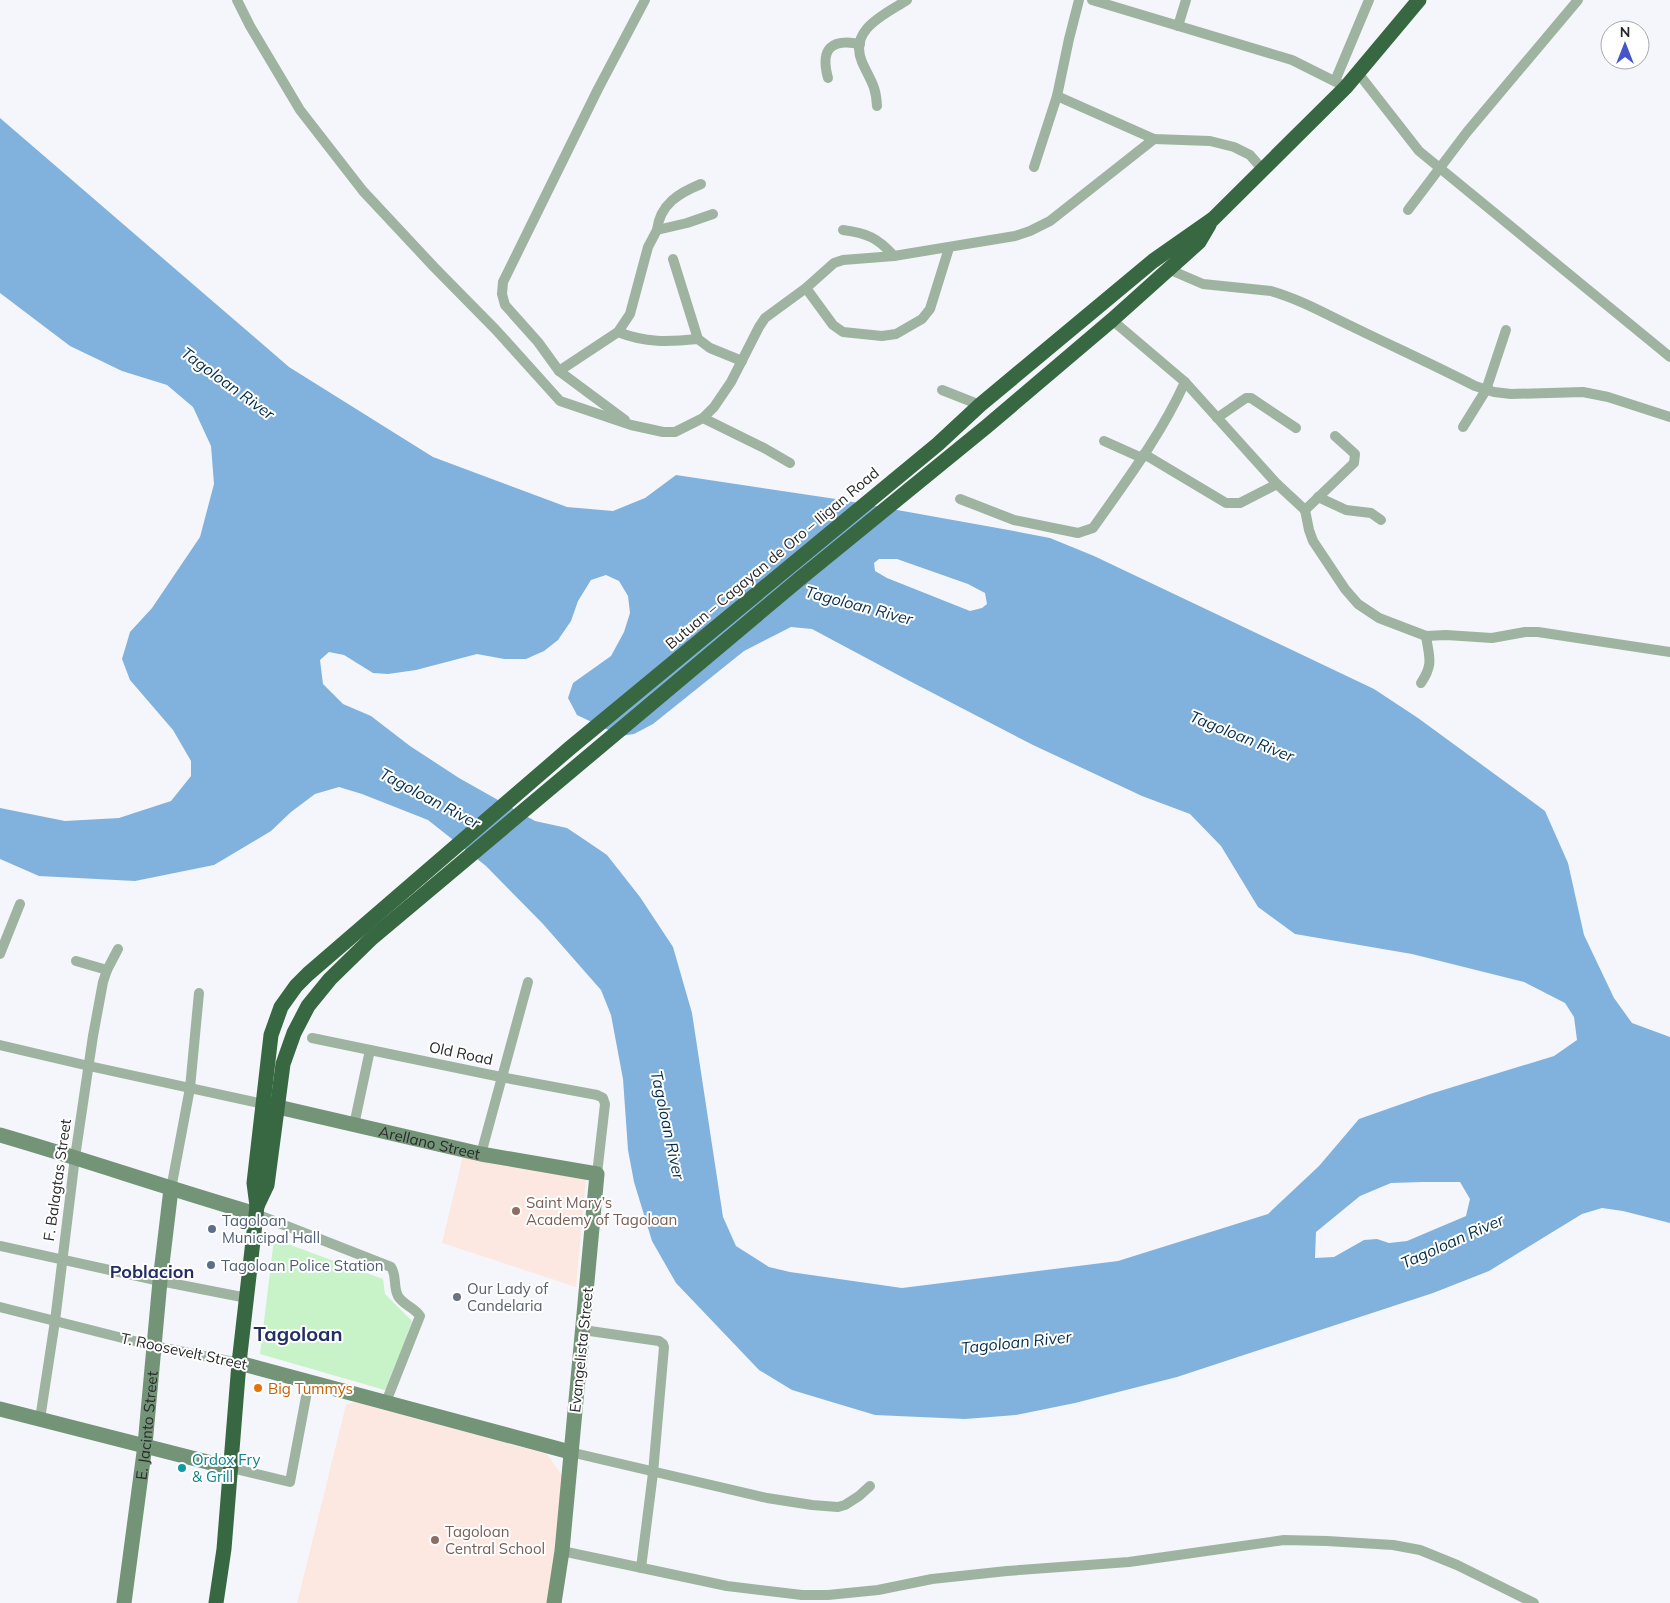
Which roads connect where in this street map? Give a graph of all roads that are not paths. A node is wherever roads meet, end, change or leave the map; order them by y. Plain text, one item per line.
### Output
1 (237, 0) edge
2 (645, 0) edge
3 (907, 0) edge
4 (1079, 0) edge
5 (1092, 0) edge
6 (1186, 0) edge
7 (1369, 0) edge
8 (1420, 0) edge
9 (1578, 0) edge
10 (1178, 26) junction
11 (860, 44) junction
12 (1358, 73) junction
13 (828, 78) dead end
14 (1340, 84) junction
15 (1057, 96) junction
16 (877, 106) dead end
17 (1154, 139) junction
18 (1034, 167) dead end
19 (1440, 169) junction
20 (1264, 170) junction
21 (701, 184) dead end
22 (1408, 210) dead end
23 (712, 214) dead end
24 (1213, 219) junction
25 (657, 230) junction
26 (843, 230) dead end
27 (949, 248) junction
28 (894, 256) junction
29 (673, 259) dead end
30 (1168, 269) junction
31 (806, 288) junction
32 (1112, 320) junction
33 (1506, 330) dead end
34 (618, 332) junction
35 (698, 339) junction
36 (1670, 357) edge
37 (742, 361) junction
38 (559, 371) junction
39 (1185, 382) junction
40 (942, 390) dead end
41 (1486, 390) junction
42 (980, 405) junction
43 (1670, 417) edge
44 (703, 418) junction
45 (1217, 418) junction
46 (631, 425) junction
47 (1463, 427) dead end
48 (1296, 428) dead end
49 (1336, 436) dead end
50 (1104, 440) dead end
51 (1143, 456) junction
52 (790, 463) dead end
53 (1277, 484) junction
54 (1318, 497) junction
55 (960, 499) dead end
56 (1305, 510) junction
57 (1381, 520) dead end
58 (1426, 636) junction
59 (1670, 652) edge
60 (1421, 683) dead end
61 (20, 904) dead end
62 (118, 949) dead end
63 (0, 954) edge
64 (76, 961) dead end
65 (107, 970) junction
66 (528, 982) dead end
67 (199, 993) dead end
68 (312, 1038) dead end
69 (0, 1045) edge
70 (370, 1050) junction
71 (89, 1066) junction
72 (501, 1077) junction
73 (190, 1088) junction
74 (603, 1098) joint
75 (270, 1106) junction
76 (354, 1125) junction
77 (0, 1134) edge
78 (481, 1154) junction
79 (75, 1157) junction
80 (597, 1174) junction
81 (171, 1190) junction
82 (257, 1210) junction
83 (0, 1246) edge
84 (62, 1259) junction
85 (160, 1281) junction
86 (247, 1298) junction
87 (0, 1307) edge
88 (55, 1322) junction
89 (583, 1330) junction
90 (154, 1346) junction
91 (239, 1363) junction
92 (309, 1381) junction
93 (386, 1402) junction
94 (0, 1409) edge
95 (40, 1419) junction
96 (145, 1445) junction
97 (570, 1452) junction
98 (231, 1468) junction
99 (654, 1473) junction
100 (870, 1486) dead end
101 (562, 1551) junction
102 (641, 1568) junction
103 (124, 1603) edge
104 (216, 1603) edge
105 (554, 1603) edge
106 (1534, 1603) edge

1 - 46 street
2 - 38 street
3 - 11 street
4 - 15 street
5 - 10 street
6 - 10 street
7 - 14 street
8 - 12 highway, Butuan – Cagayan de Oro – Iligan Road
9 - 19 street
10 - 14 street
11 - 13 street
11 - 16 street
12 - 14 highway, Butuan – Cagayan de Oro – Iligan Road
12 - 19 street
14 - 20 highway, Butuan – Cagayan de Oro – Iligan Road
15 - 17 street
15 - 18 street
17 - 20 street
17 - 27 street
19 - 22 street
19 - 36 street
20 - 24 highway, Butuan – Cagayan de Oro – Iligan Road
21 - 25 street
23 - 25 street
24 - 30 highway, Butuan – Cagayan de Oro – Iligan Road
24 - 42 highway, Butuan – Cagayan de Oro – Iligan Road
25 - 34 street
26 - 28 street
27 - 28 street
27 - 31 street
28 - 31 street
29 - 35 street
30 - 32 highway, Butuan – Cagayan de Oro – Iligan Road
30 - 41 street
31 - 37 street
32 - 39 street
32 - 75 highway, Butuan – Cagayan de Oro – Iligan Road
33 - 41 street
34 - 35 street
34 - 38 street
35 - 37 street
37 - 44 street
38 - 46 street
39 - 45 street
39 - 51 street
40 - 42 street
41 - 43 street
41 - 47 street
42 - 75 highway, Butuan – Cagayan de Oro – Iligan Road
44 - 46 street
44 - 52 street
45 - 48 street
45 - 53 street
49 - 54 street
50 - 51 street
51 - 53 street
51 - 55 street
53 - 56 street
54 - 56 street
54 - 57 street
56 - 58 street
58 - 59 street
58 - 60 street
61 - 63 street
62 - 65 street, F. Balagtas Street
64 - 65 street
65 - 71 street, F. Balagtas Street
66 - 72 street
67 - 73 street
68 - 70 street, Old Road
69 - 71 street
70 - 72 street, Old Road
70 - 76 street
71 - 73 street
71 - 79 street, F. Balagtas Street
72 - 74 street, Old Road
72 - 78 street
73 - 75 street
73 - 81 street
74 - 80 street, Evangelista Street
75 - 76 street, Arellano Street
75 - 82 highway
76 - 78 street, Arellano Street
77 - 79 street
78 - 80 street, Arellano Street
79 - 81 street
79 - 84 street, F. Balagtas Street
80 - 89 street, Evangelista Street
81 - 82 street
81 - 85 street, E. Jacinto Street
82 - 86 highway
82 - 93 street
83 - 84 street
84 - 85 street
84 - 88 street, F. Balagtas Street
85 - 86 street
85 - 90 street, E. Jacinto Street
86 - 91 highway
87 - 88 street, T. Roosevelt Street
88 - 90 street, T. Roosevelt Street
88 - 95 street, F. Balagtas Street
89 - 97 street, Evangelista Street
89 - 99 street
90 - 91 street, T. Roosevelt Street
90 - 96 street, E. Jacinto Street
91 - 92 street, T. Roosevelt Street
91 - 98 highway
92 - 93 street, T. Roosevelt Street
92 - 98 street
93 - 97 street, T. Roosevelt Street
94 - 95 street
95 - 96 street
96 - 98 street
96 - 103 street, E. Jacinto Street
97 - 99 street
97 - 101 street, Evangelista Street
98 - 104 highway
99 - 100 street
99 - 102 street
101 - 102 street
101 - 105 street, Evangelista Street
102 - 106 street

